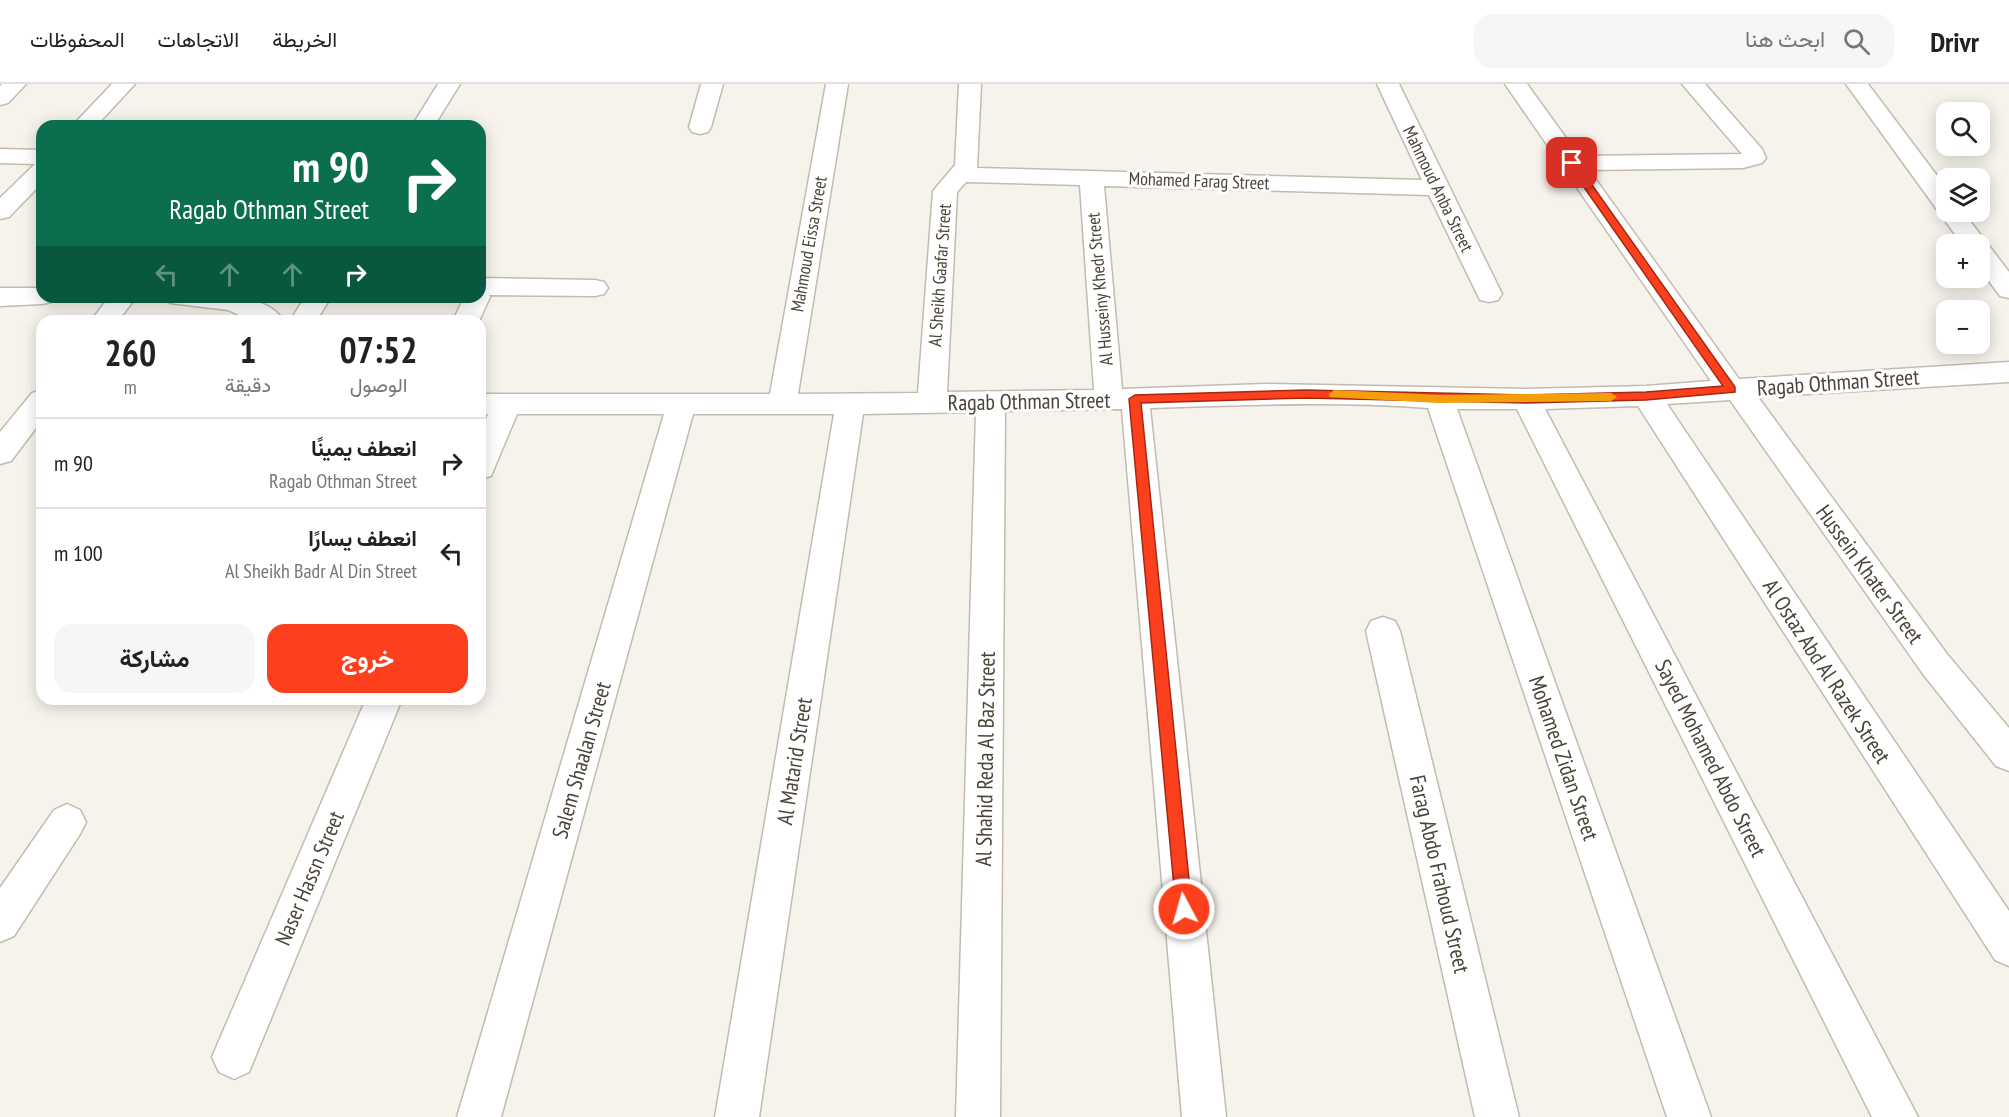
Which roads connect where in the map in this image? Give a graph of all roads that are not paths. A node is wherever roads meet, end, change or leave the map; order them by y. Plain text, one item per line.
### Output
1 (15, 84) edge
2 (124, 84) edge
3 (449, 84) edge
4 (712, 84) edge
5 (837, 84) edge
6 (970, 84) edge
7 (1388, 84) edge
8 (1516, 84) edge
9 (1693, 84) edge
10 (1857, 84) edge
11 (0, 98) edge
12 (89, 120) edge
13 (427, 120) edge
14 (700, 127) dead end
15 (0, 156) edge
16 (36, 157) edge
17 (1572, 163) junction
18 (36, 175) edge
19 (962, 175) junction
20 (1091, 178) junction
21 (1437, 188) junction
22 (1936, 191) edge
23 (0, 212) edge
24 (1990, 264) edge
25 (595, 288) dead end
26 (486, 290) edge
27 (2009, 290) edge
28 (1489, 294) dead end
29 (36, 296) edge
30 (0, 297) edge
31 (118, 303) edge
32 (236, 303) edge
33 (109, 315) edge
34 (263, 315) edge
35 (2009, 372) edge
36 (1734, 389) junction
37 (1646, 396) junction
38 (1122, 399) junction
39 (1439, 399) junction
40 (1526, 399) junction
41 (991, 401) junction
42 (932, 402) junction
43 (682, 403) junction
44 (494, 404) edge
45 (782, 404) junction
46 (850, 404) junction
47 (36, 408) edge
48 (486, 441) edge
49 (0, 453) edge
50 (1383, 631) dead end
51 (381, 705) edge
52 (2009, 755) edge
53 (67, 822) dead end
54 (0, 922) edge
55 (2009, 946) edge
56 (234, 1057) dead end
57 (479, 1117) edge
58 (737, 1117) edge
59 (978, 1117) edge
60 (1204, 1117) edge
61 (1497, 1117) edge
62 (1689, 1117) edge
63 (1896, 1117) edge

1 - 11 street
2 - 12 street
3 - 13 street
4 - 14 street
5 - 45 street, Mahmoud Eissa Street
6 - 19 street, Al Sheikh Gaafar Street
7 - 21 street, Mahmoud Anba Street
8 - 17 street, Hussein Khater Street
9 - 17 street
10 - 22 street
15 - 16 street
17 - 36 street, Hussein Khater Street
18 - 23 street
19 - 20 street, Mohamed Farag Street
19 - 42 street, Al Sheikh Gaafar Street
20 - 21 street, Mohamed Farag Street
20 - 38 street, Al Husseiny Khedr Street
21 - 28 street, Mahmoud Anba Street
24 - 27 street
25 - 26 street
29 - 30 street
31 - 33 street
32 - 34 street
35 - 36 street, Ragab Othman Street
36 - 37 street, Ragab Othman Street
36 - 52 street, Hussein Khater Street
37 - 40 street, Ragab Othman Street
37 - 55 street, Al Ostaz Abd Al Razek Street
38 - 39 street, Ragab Othman Street
38 - 41 street, Ragab Othman Street
38 - 60 street, Al Husseiny Khedr Street
39 - 40 street, Ragab Othman Street
39 - 62 street, Mohamed Zidan Street
40 - 63 street, Sayed Mohamed Abdo Street
41 - 42 street, Ragab Othman Street
41 - 59 street, Al Shahid Reda Al Baz Street
42 - 46 street, Ragab Othman Street
43 - 44 street, Ragab Othman Street
43 - 45 street, Ragab Othman Street
43 - 57 street, Salem Shaalan Street
44 - 48 street
45 - 46 street, Ragab Othman Street
46 - 58 street, Al Matarid Street
47 - 49 street
50 - 61 street, Farag Abdo Frahoud Street
51 - 56 street, Naser Hassn Street
53 - 54 street

